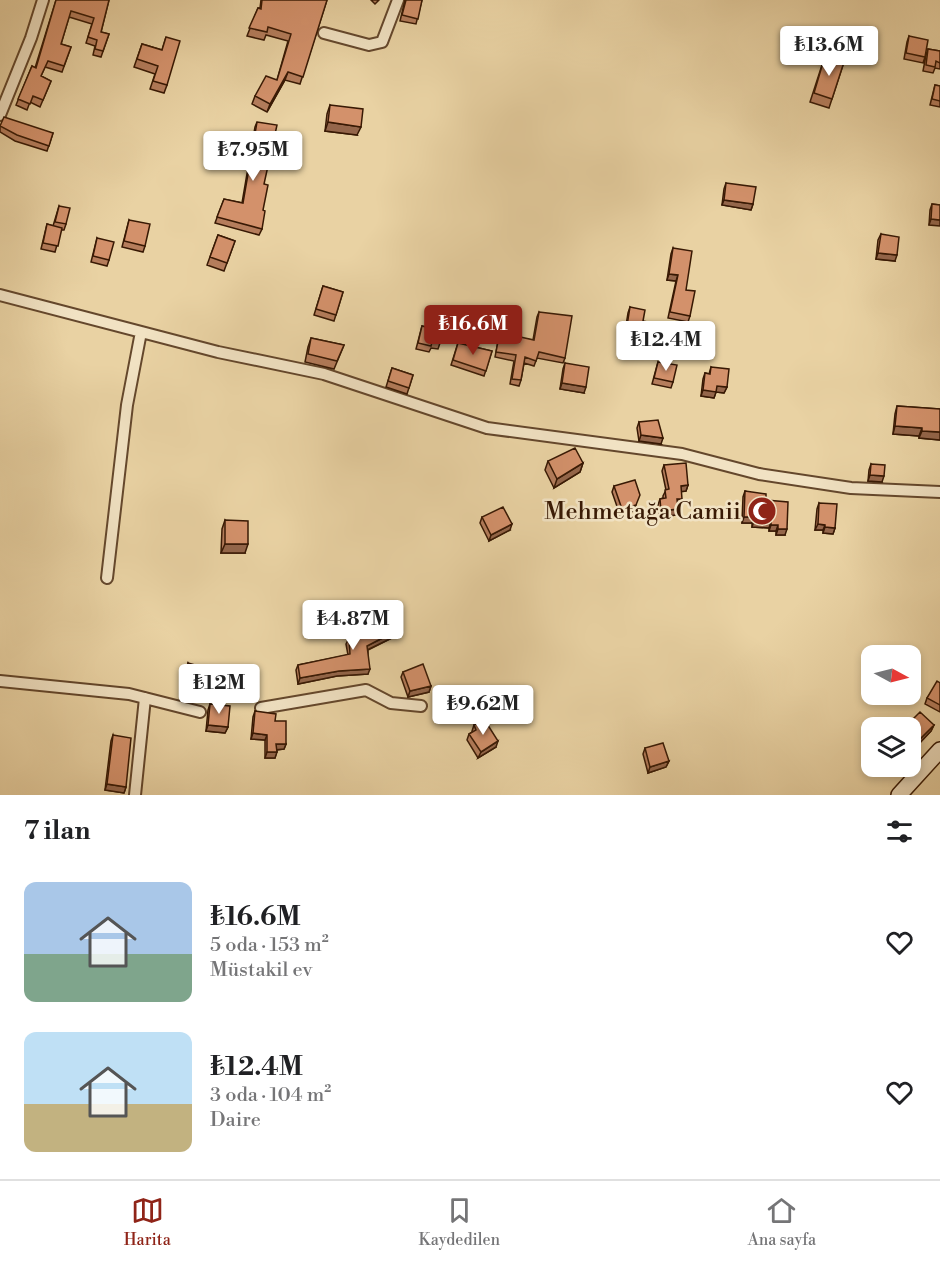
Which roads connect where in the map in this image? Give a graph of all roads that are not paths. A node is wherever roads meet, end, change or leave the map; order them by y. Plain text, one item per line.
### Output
1 (43, 0) edge
2 (398, 0) edge
3 (324, 33) dead end
4 (0, 115) edge
5 (0, 295) edge
6 (141, 332) junction
7 (940, 492) edge
8 (107, 578) dead end
9 (0, 681) edge
10 (145, 698) junction
11 (421, 706) dead end
12 (261, 708) dead end
13 (200, 712) dead end
14 (940, 750) edge
15 (135, 795) edge
16 (899, 795) edge

1 - 4 street
2 - 3 street
5 - 6 street
6 - 7 street
6 - 8 street
9 - 10 street
10 - 13 street
10 - 15 street
11 - 12 street
14 - 16 street

